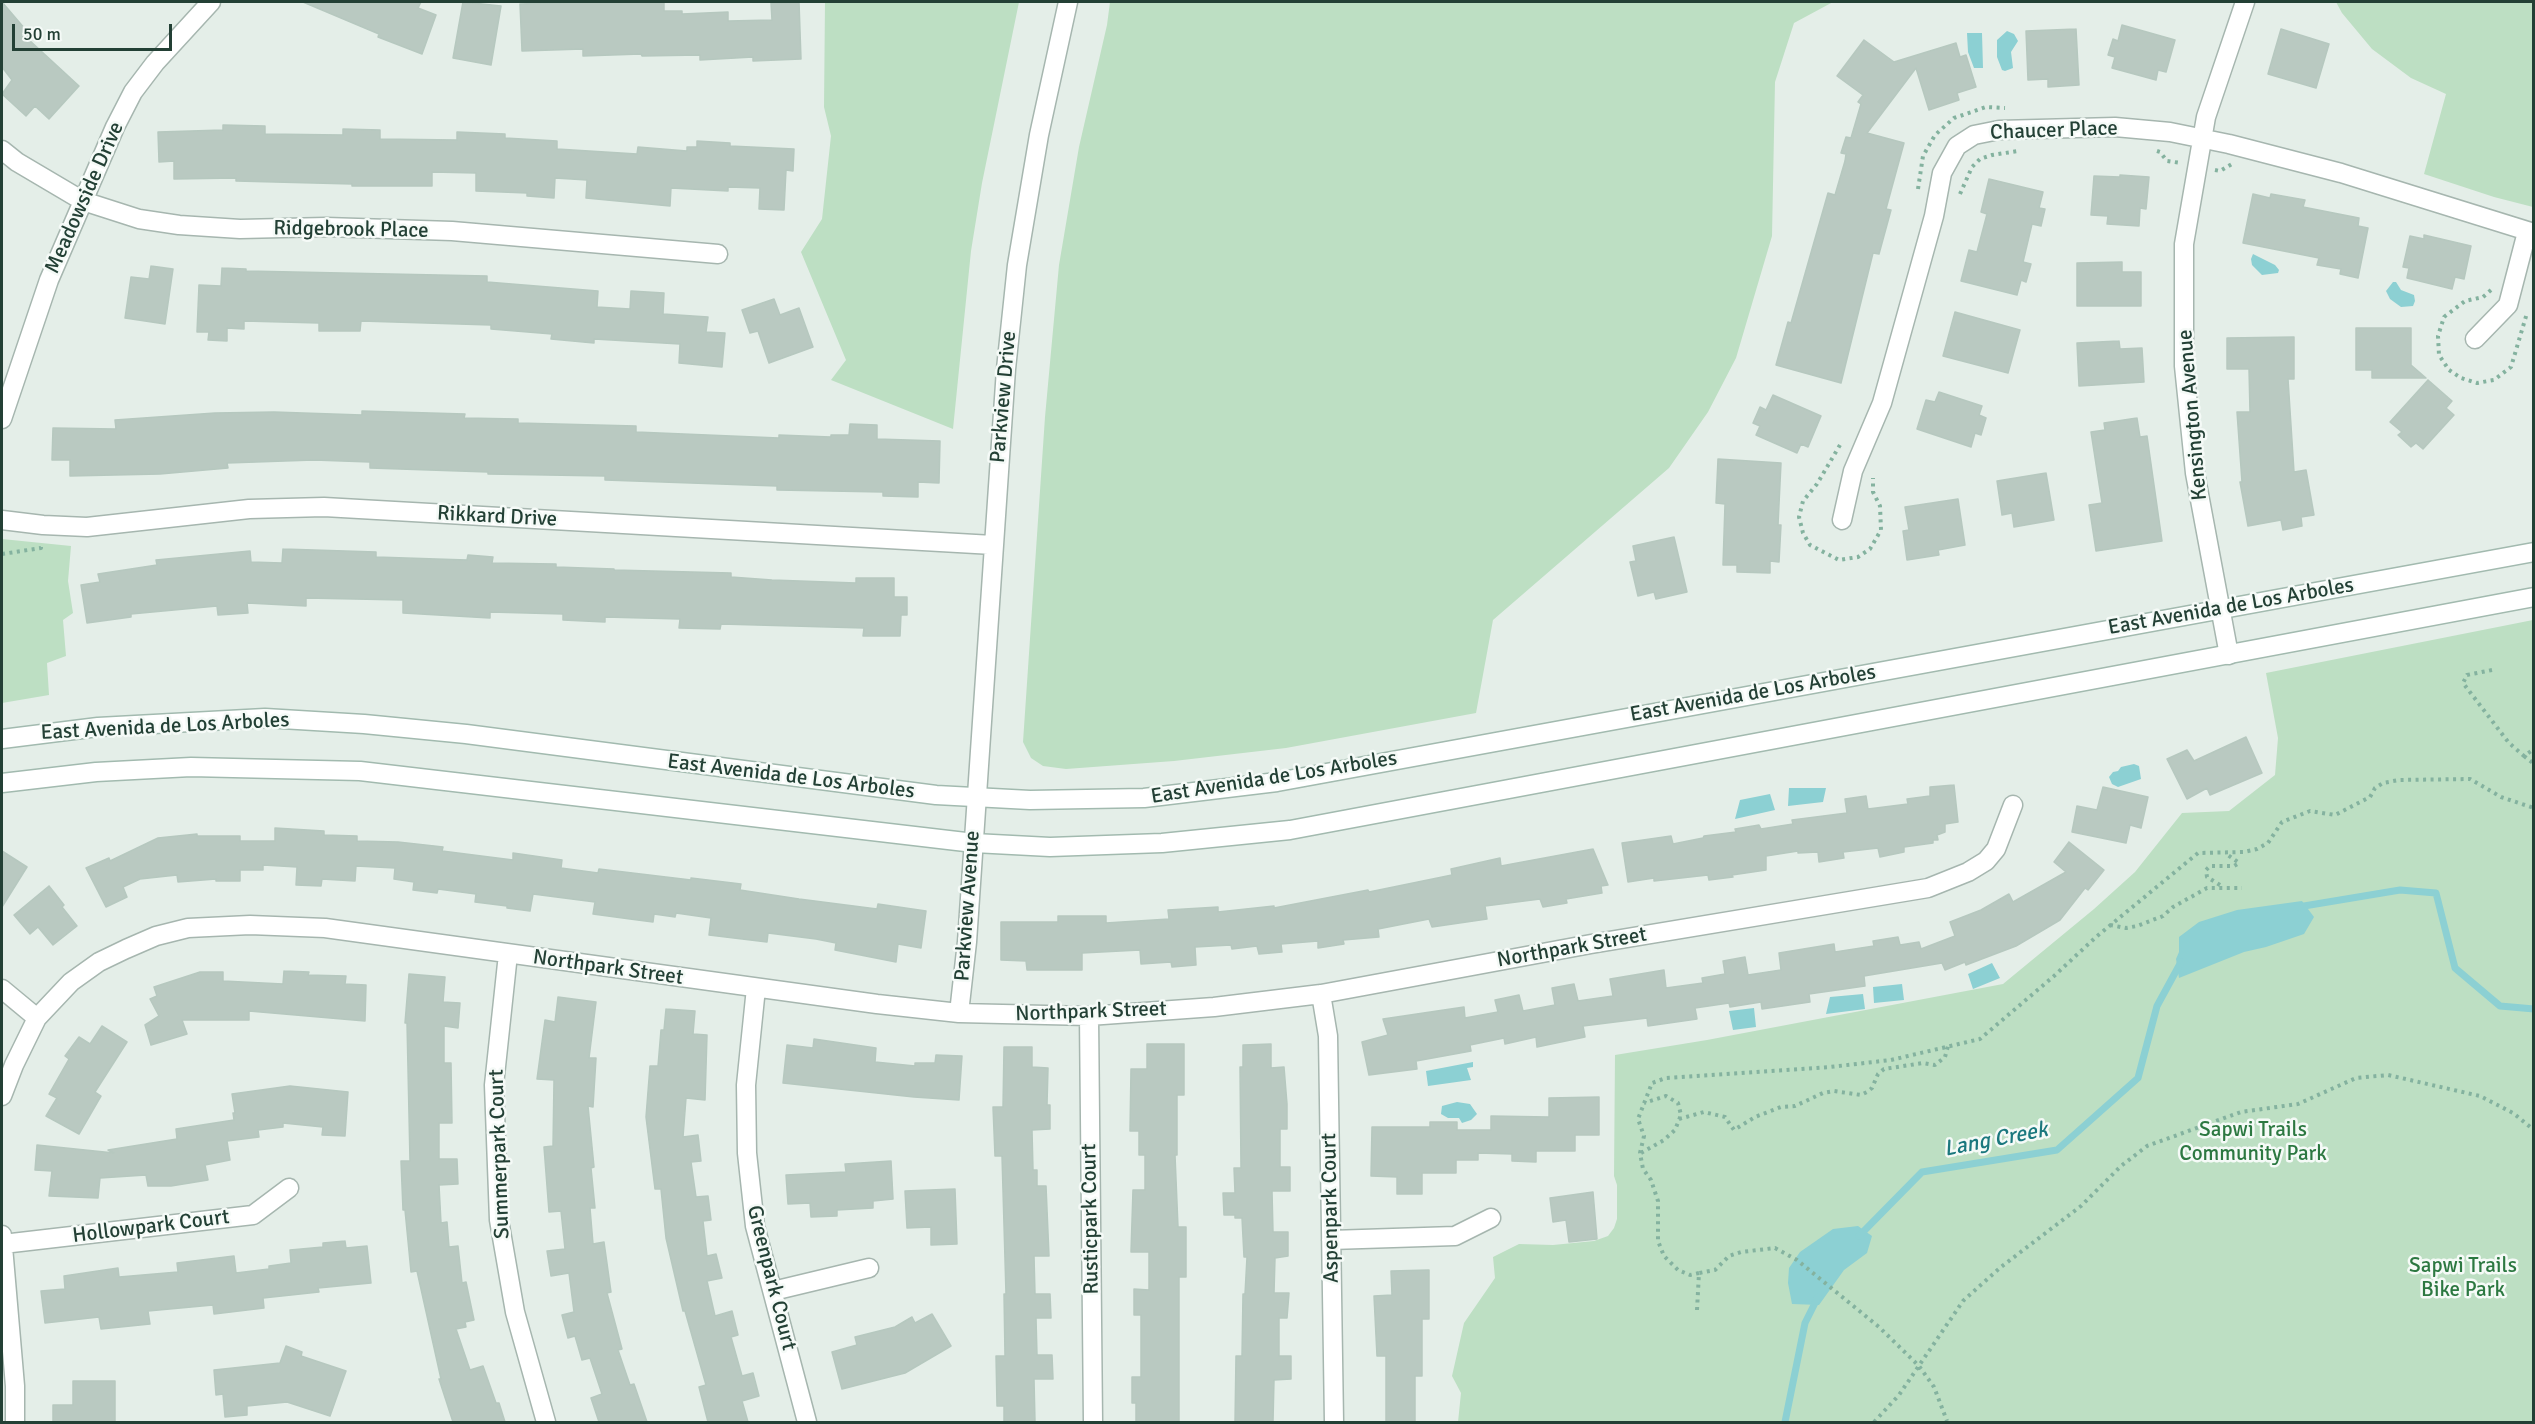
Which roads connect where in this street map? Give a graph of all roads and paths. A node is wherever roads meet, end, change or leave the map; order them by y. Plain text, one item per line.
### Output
1 (211, 2) edge
2 (1068, 2) edge
3 (2246, 2) edge
4 (2011, 109) dead end
5 (2202, 140) junction
6 (2, 150) edge
7 (1918, 194) dead end
8 (83, 201) junction
9 (2530, 232) edge
10 (718, 254) dead end
11 (2475, 339) dead end
12 (2, 419) edge
13 (1841, 444) dead end
14 (2, 520) edge
15 (1842, 520) dead end
16 (43, 525) junction
17 (993, 545) junction
18 (2534, 552) edge
19 (2, 554) edge
20 (1826, 555) dead end
21 (2534, 597) edge
22 (2220, 609) junction
23 (2229, 655) junction
24 (2492, 669) dead end
25 (2, 739) edge
26 (2534, 749) edge
27 (2524, 756) junction
28 (2534, 764) edge
29 (2, 783) edge
30 (976, 798) junction
31 (2013, 805) dead end
32 (2534, 808) edge
33 (974, 843) junction
34 (2225, 853) junction
35 (2224, 887) junction
36 (2242, 888) dead end
37 (2110, 925) junction
38 (508, 954) junction
39 (756, 988) junction
40 (2, 989) edge
41 (1321, 993) junction
42 (959, 1013) junction
43 (1089, 1016) junction
44 (37, 1018) junction
45 (1948, 1046) junction
46 (2, 1096) edge
47 (1644, 1104) junction
48 (1679, 1119) junction
49 (2534, 1131) edge
50 (1640, 1153) junction
51 (289, 1188) dead end
52 (1491, 1218) dead end
53 (2, 1239) edge
54 (1331, 1240) junction
55 (869, 1268) dead end
56 (1699, 1273) junction
57 (773, 1291) junction
58 (1697, 1310) dead end
59 (1919, 1366) junction
60 (1947, 1421) edge
61 (15, 1422) edge
62 (546, 1422) edge
63 (807, 1422) edge
64 (1093, 1422) edge
65 (1334, 1422) edge
66 (1874, 1422) edge

1 - 8 street, Meadowside Drive
2 - 17 street, Parkview Drive
3 - 5 street, Kensington Avenue
4 - 7 path
5 - 9 street, Chaucer Place
5 - 15 street, Chaucer Place
5 - 22 street, Kensington Avenue
6 - 8 street, Ridgebrook Place
8 - 10 street, Ridgebrook Place
8 - 12 street, Meadowside Drive
9 - 11 street
13 - 20 path
14 - 16 street, Rikkard Drive
16 - 17 street, Rikkard Drive
16 - 19 path
17 - 30 street, Parkview Drive
18 - 22 street, East Avenida de Los Arboles
21 - 23 street, East Avenida de Los Arboles
22 - 23 street, Kensington Avenue
22 - 30 street, East Avenida de Los Arboles
23 - 33 street, East Avenida de Los Arboles
24 - 27 path
25 - 30 street, East Avenida de Los Arboles
26 - 27 path
27 - 28 path
29 - 33 street, East Avenida de Los Arboles
30 - 33 street, Parkview Avenue
31 - 41 street, Northpark Street
32 - 34 path
33 - 42 street, Parkview Avenue
34 - 35 path
34 - 37 path
35 - 36 path
35 - 37 path
37 - 45 path
38 - 39 street, Northpark Street
38 - 44 street, Northpark Street
38 - 62 street, Summerpark Court
39 - 42 street, Northpark Street
39 - 57 street, Greenpark Court
40 - 44 street
41 - 43 street, Northpark Street
41 - 54 street, Aspenpark Court
42 - 43 street, Northpark Street
43 - 64 street, Rusticpark Court
44 - 46 street, Northpark Street
45 - 47 path
45 - 48 path
47 - 48 path
47 - 50 path
48 - 50 path
49 - 59 path
50 - 56 path
51 - 53 street, Hollowpark Court
52 - 54 street
53 - 61 street
54 - 65 street, Aspenpark Court
55 - 57 street
56 - 58 path
56 - 59 path
57 - 63 street, Greenpark Court
59 - 60 path
59 - 66 path

